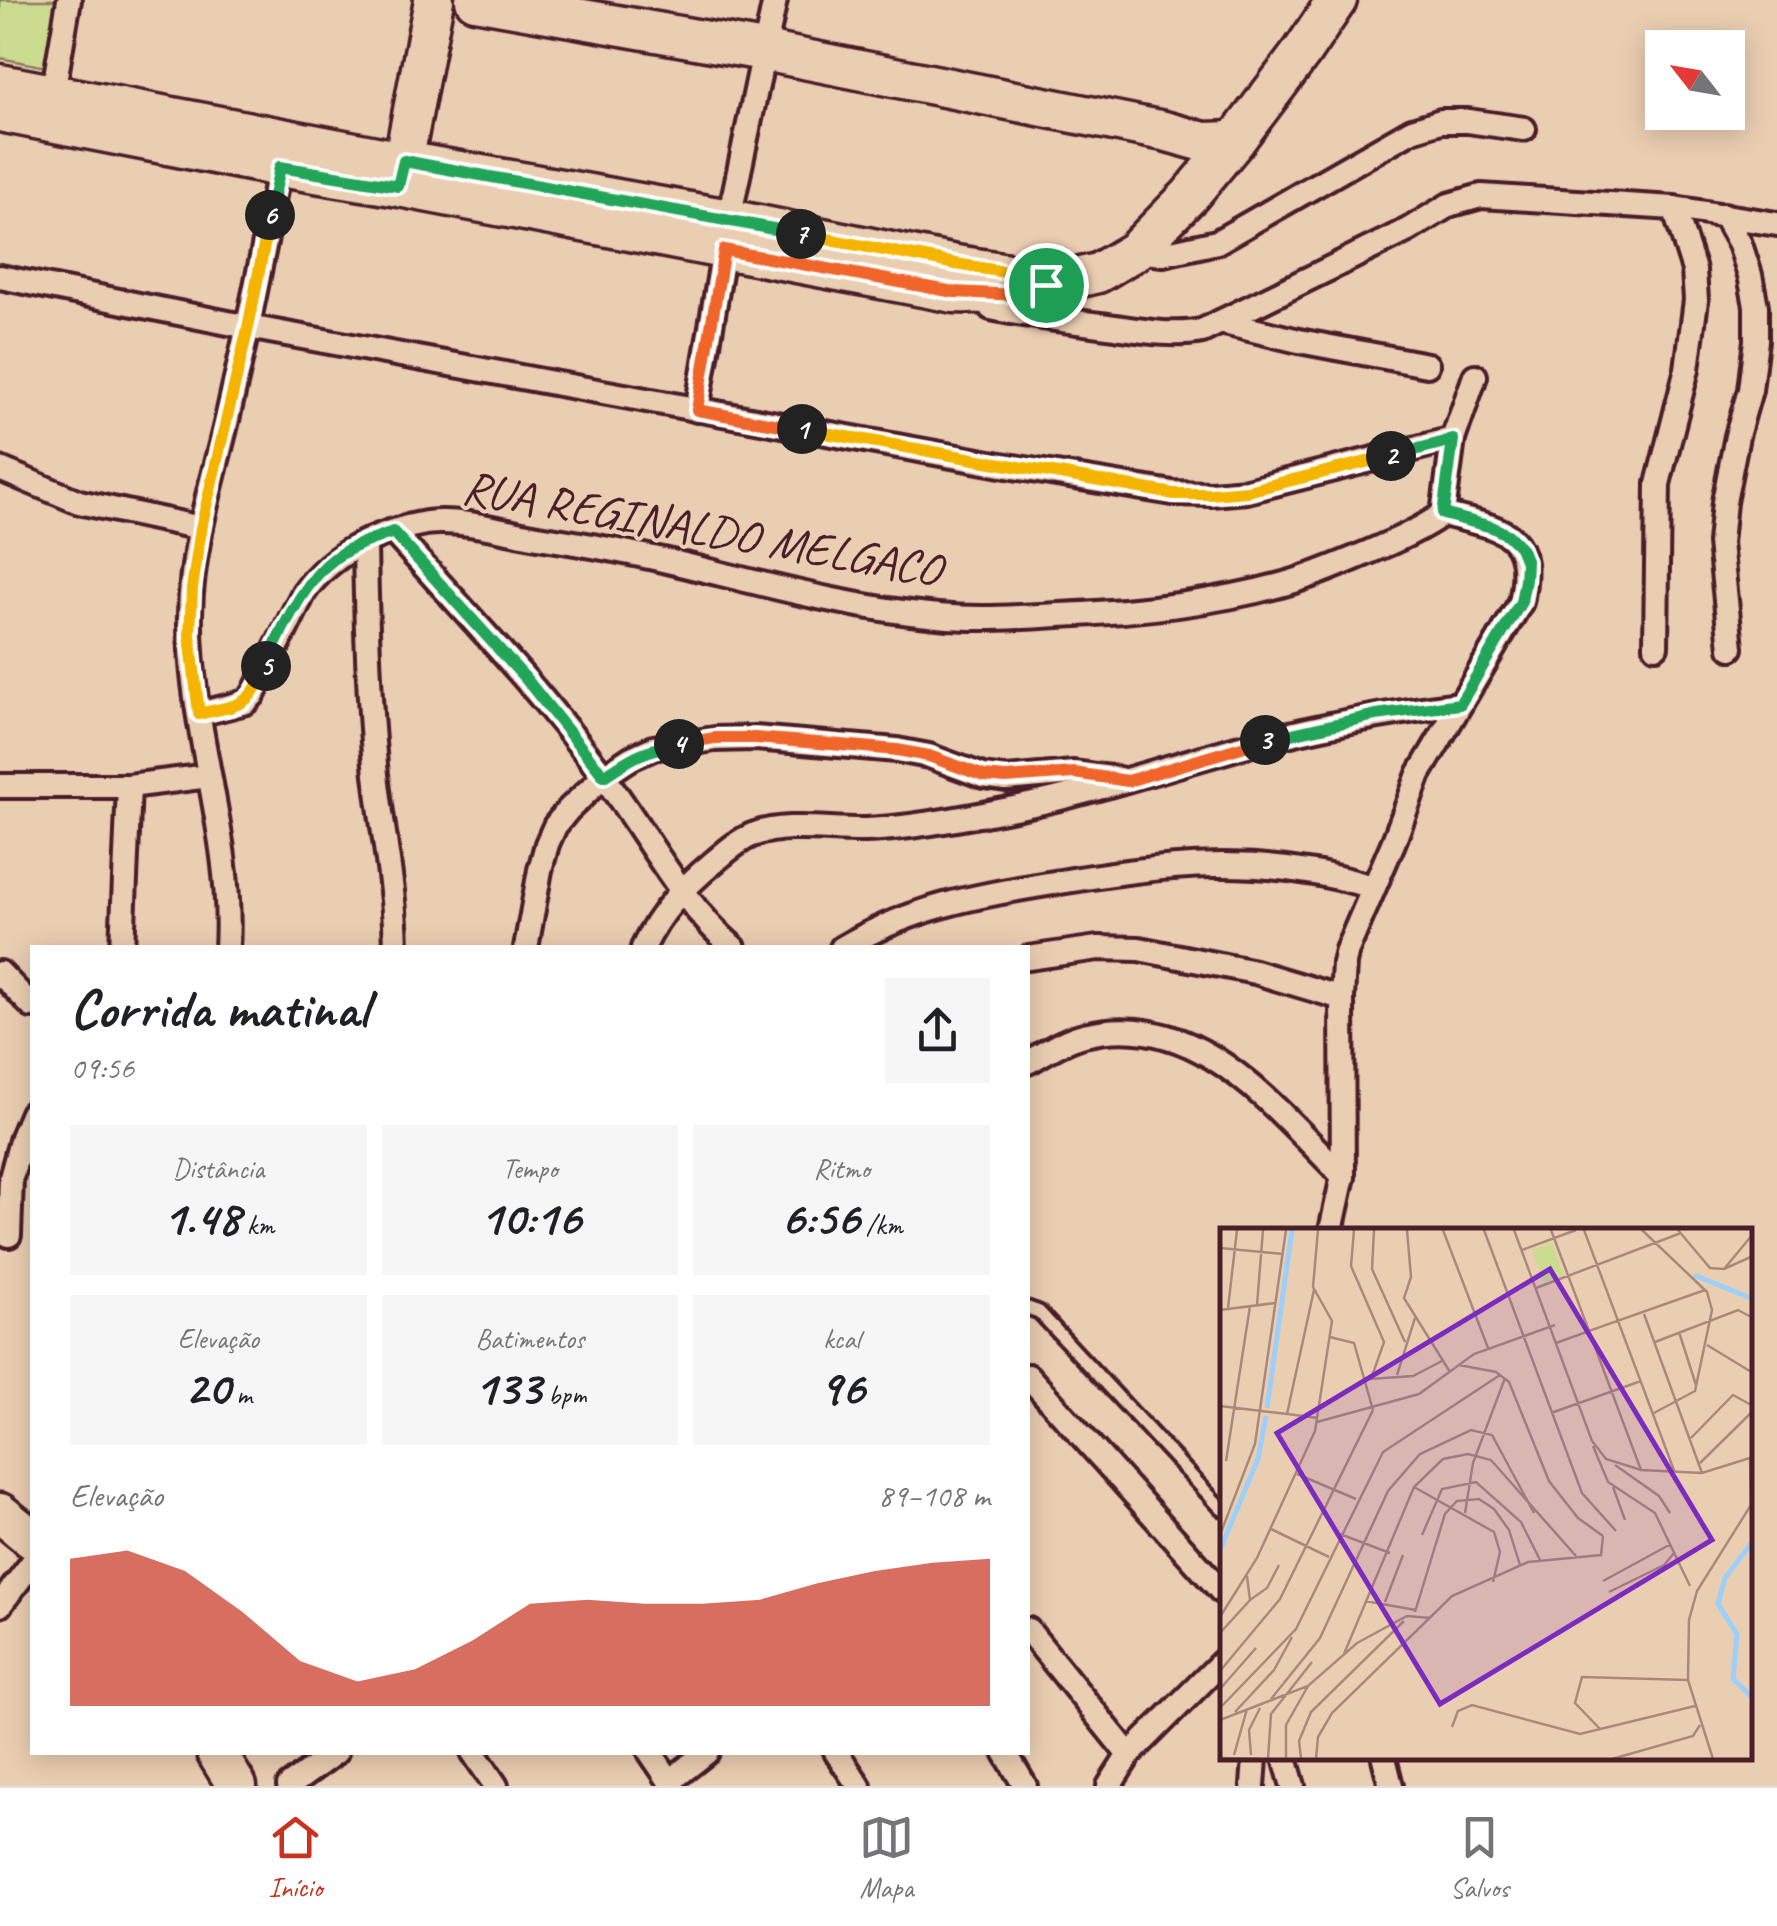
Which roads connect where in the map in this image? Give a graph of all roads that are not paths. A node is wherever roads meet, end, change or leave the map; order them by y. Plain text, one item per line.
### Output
1 (69, 0) edge
2 (413, 0) edge
3 (434, 0) edge
4 (475, 0) edge
5 (775, 0) edge
6 (1337, 0) edge
7 (764, 51) junction
8 (0, 84) edge
9 (1276, 87) junction
10 (50, 108) junction
11 (0, 112) edge
12 (1524, 129) dead end
13 (1164, 131) junction
14 (1234, 143) junction
15 (282, 153) junction
16 (390, 172) junction
17 (1674, 208) junction
18 (1724, 215) junction
19 (1777, 224) edge
20 (726, 234) junction
21 (1134, 251) junction
22 (0, 277) edge
23 (955, 278) junction
24 (1220, 322) junction
25 (248, 328) junction
26 (1427, 365) dead end
27 (1475, 376) dead end
28 (697, 410) junction
29 (1453, 440) junction
30 (0, 469) edge
31 (1443, 514) junction
32 (201, 528) junction
33 (393, 532) junction
34 (365, 543) junction
35 (1656, 646) dead end
36 (1731, 648) dead end
37 (1460, 704) junction
38 (199, 714) junction
39 (208, 776) junction
40 (604, 776) junction
41 (1128, 781) junction
42 (0, 786) edge
43 (129, 786) junction
44 (1373, 887) junction
45 (682, 889) junction
46 (122, 945) edge
47 (227, 945) edge
48 (396, 945) edge
49 (527, 945) edge
50 (644, 945) edge
51 (731, 945) edge
52 (847, 945) edge
53 (1030, 958) edge
54 (0, 973) edge
55 (1342, 998) junction
56 (30, 1004) edge
57 (1030, 1061) edge
58 (30, 1119) edge
59 (5, 1171) edge
60 (1343, 1176) junction
61 (1332, 1228) edge
62 (4, 1234) edge
63 (30, 1238) edge
64 (1030, 1309) edge
65 (1030, 1378) edge
66 (1220, 1507) edge
67 (0, 1513) edge
68 (30, 1538) edge
69 (30, 1565) edge
70 (1220, 1590) edge
71 (0, 1604) edge
72 (1030, 1632) edge
73 (1220, 1664) edge
74 (218, 1755) edge
75 (332, 1755) edge
76 (475, 1755) edge
77 (652, 1755) edge
78 (704, 1755) edge
79 (838, 1755) edge
80 (1007, 1755) edge
81 (1129, 1755) junction
82 (1255, 1761) edge
83 (1286, 1761) edge
84 (1385, 1761) edge
85 (671, 1783) edge
86 (237, 1786) edge
87 (289, 1786) edge
88 (496, 1786) edge
89 (859, 1786) edge
90 (1025, 1786) edge
91 (1109, 1786) edge
92 (1253, 1786) edge
93 (1293, 1786) edge
94 (1391, 1786) edge

1 - 10 street
2 - 16 main road
3 - 16 main road
4 - 7 main road
5 - 7 street
6 - 9 main road
7 - 13 main road
7 - 20 street
8 - 10 main road
9 - 13 main road
9 - 14 main road
10 - 11 main road
10 - 15 main road
12 - 21 street
13 - 14 main road
14 - 21 main road
15 - 16 main road
15 - 25 street
16 - 20 main road
17 - 18 street
17 - 24 street
17 - 35 street
18 - 19 street
18 - 36 street
20 - 23 main road
20 - 28 street
21 - 23 main road
22 - 25 street
23 - 24 street
24 - 26 street
25 - 28 street
25 - 32 street
27 - 29 street
28 - 29 street
29 - 31 street
30 - 32 street
31 - 33 street, RUA REGINALDO MELGACO
31 - 37 street
32 - 38 street
33 - 34 street, RUA REGINALDO MELGACO
33 - 40 street
34 - 38 street, RUA REGINALDO MELGACO
34 - 48 street
37 - 41 street
37 - 44 street
38 - 39 street
39 - 43 street
39 - 47 street
40 - 41 street
40 - 45 street
40 - 49 street
41 - 45 street
42 - 43 street
43 - 46 street
44 - 52 street
44 - 55 street
45 - 50 street
45 - 51 street
53 - 55 street
54 - 56 street
55 - 60 street
57 - 60 street
58 - 59 street
59 - 62 street
60 - 61 street
62 - 63 street
64 - 66 lane
65 - 70 street
67 - 68 main road
69 - 71 street
72 - 81 street
73 - 81 street
74 - 86 main road
75 - 87 street
76 - 88 street
77 - 85 street
78 - 85 street
79 - 89 street
80 - 90 street
81 - 91 street
82 - 92 street
83 - 93 street
84 - 94 street

